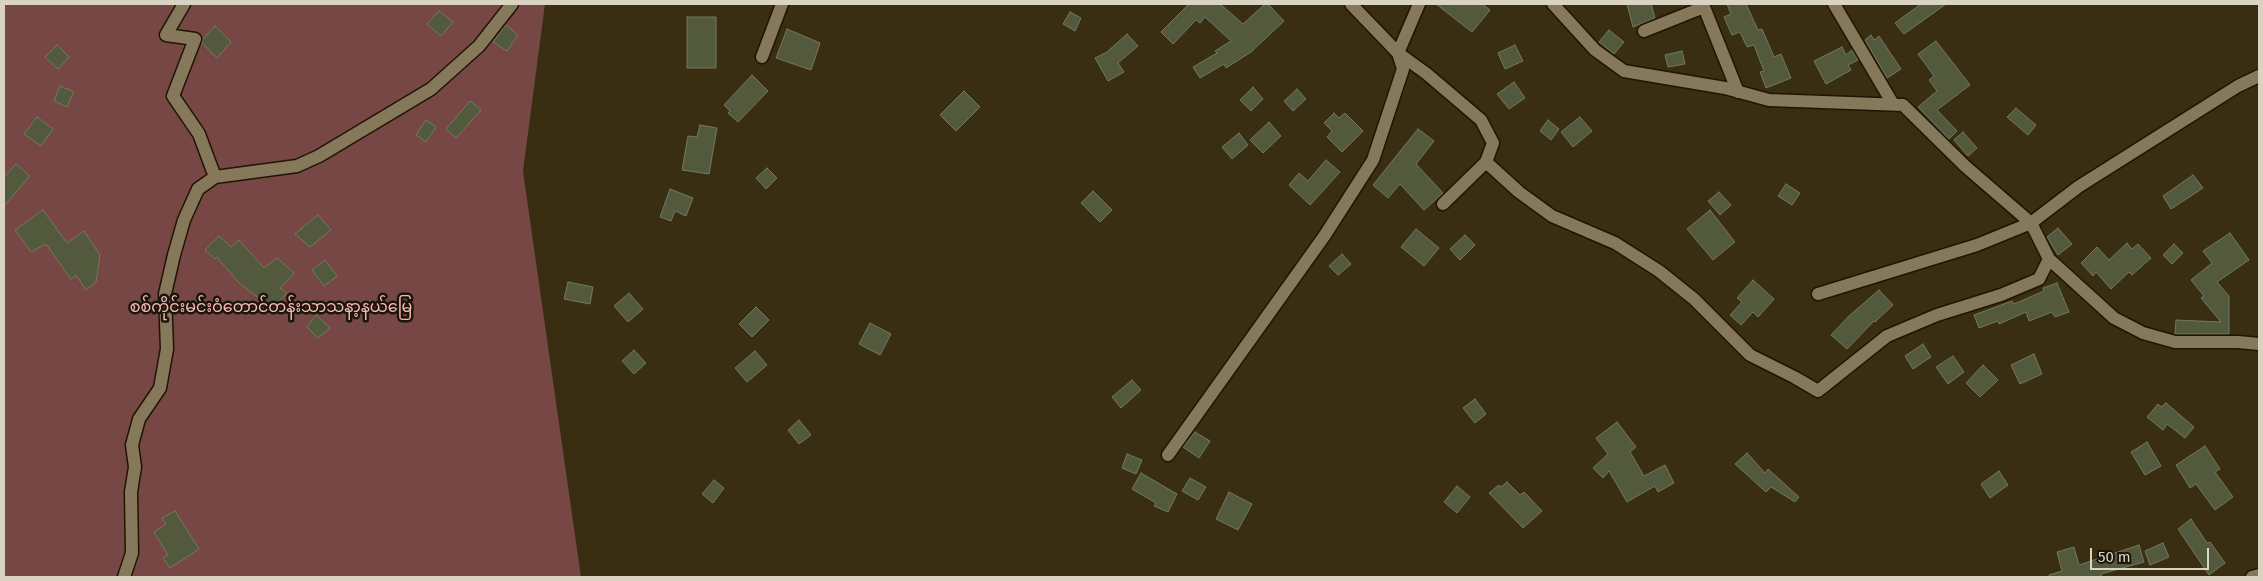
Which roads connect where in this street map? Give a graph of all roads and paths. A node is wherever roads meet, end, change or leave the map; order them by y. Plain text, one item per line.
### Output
1 (184, 4) edge
2 (512, 4) edge
3 (782, 4) edge
4 (1351, 4) edge
5 (1419, 4) edge
6 (1553, 4) edge
7 (1834, 4) edge
8 (1644, 31) dead end
9 (1398, 53) junction
10 (762, 57) dead end
11 (2259, 76) edge
12 (1738, 92) junction
13 (1893, 104) junction
14 (1486, 162) junction
15 (215, 177) junction
16 (1443, 204) dead end
17 (2031, 224) junction
18 (2049, 259) junction
19 (1818, 294) dead end
20 (2259, 344) edge
21 (1168, 455) dead end
22 (2259, 575) edge
23 (124, 577) edge
24 (2252, 577) edge

1 - 15 street
2 - 15 street
3 - 10 street
4 - 9 street
5 - 9 street
6 - 12 street
7 - 13 street
8 - 12 street
9 - 14 street
9 - 21 street
11 - 17 street
12 - 13 street
13 - 17 street
14 - 16 street
14 - 18 street
15 - 23 street
17 - 18 street
17 - 19 street
18 - 20 street
22 - 24 street

